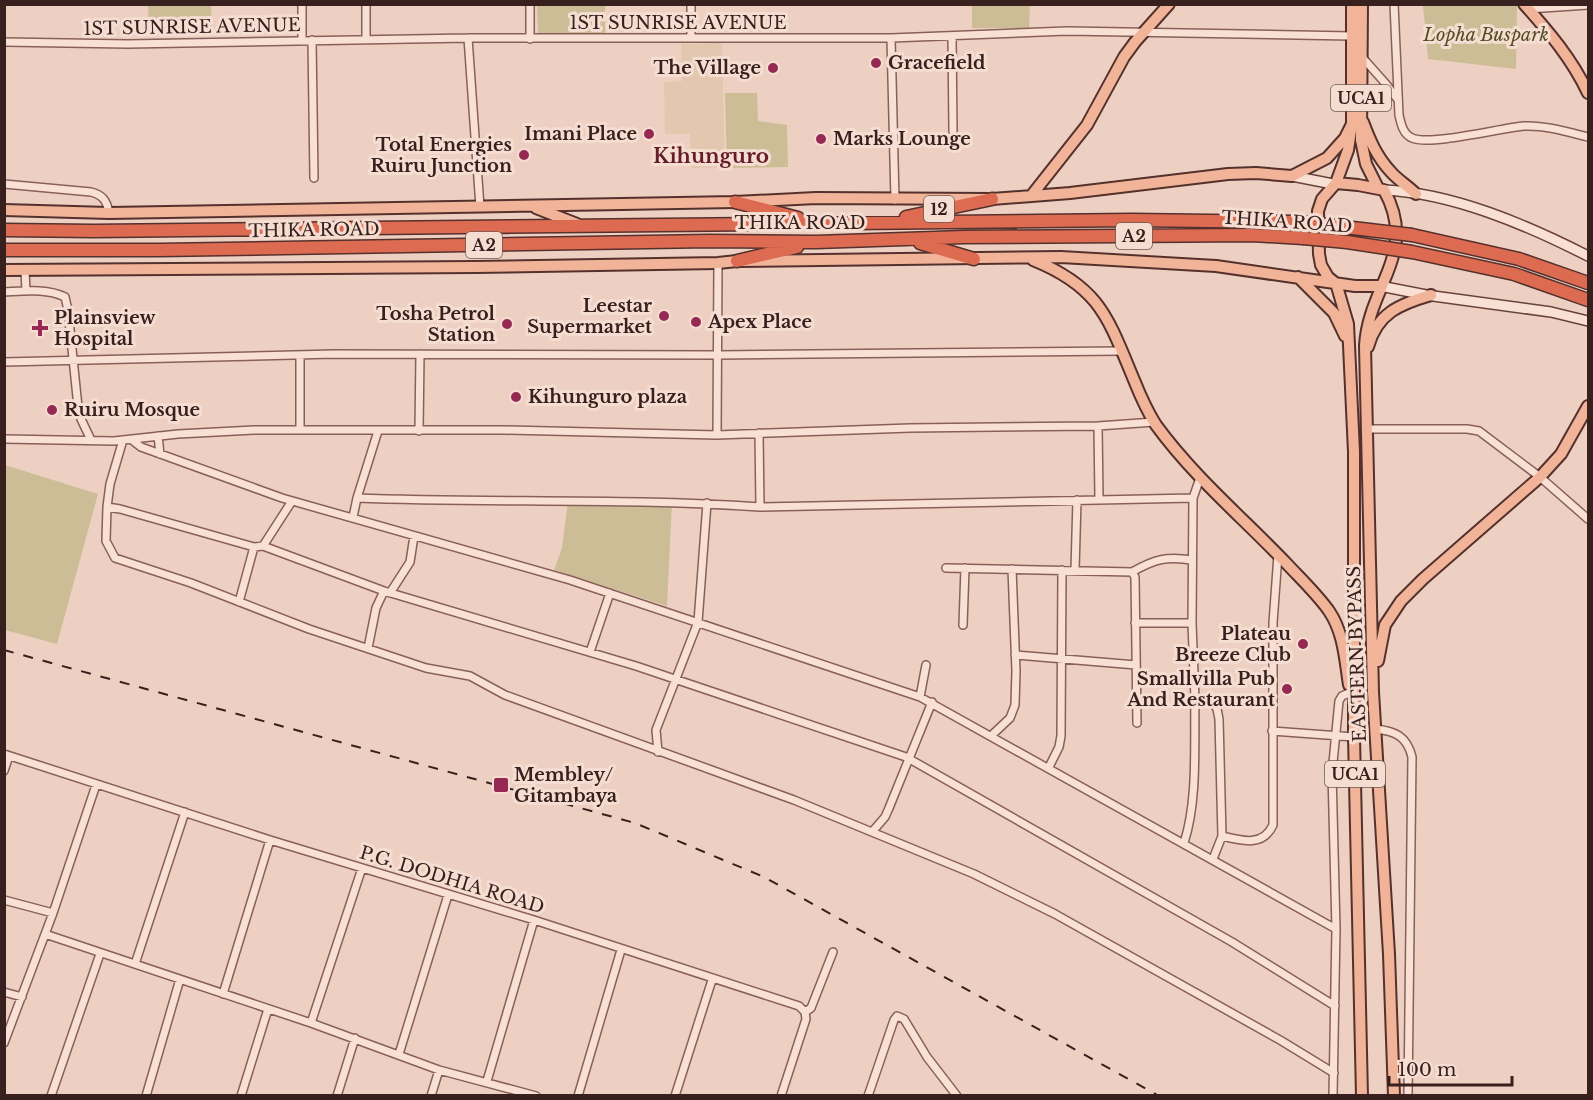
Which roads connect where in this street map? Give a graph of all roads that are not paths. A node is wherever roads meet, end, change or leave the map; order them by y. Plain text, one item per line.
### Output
1 (302, 4) edge
2 (366, 4) edge
3 (530, 4) edge
4 (692, 4) edge
5 (1169, 4) edge
6 (1352, 4) edge
7 (1362, 4) edge
8 (1394, 4) edge
9 (1588, 5) edge
10 (1526, 7) edge
11 (1142, 32) junction
12 (952, 36) junction
13 (1351, 36) junction
14 (468, 38) junction
15 (691, 38) junction
16 (891, 38) junction
17 (530, 39) junction
18 (302, 40) junction
19 (312, 40) junction
20 (366, 40) junction
21 (4, 42) edge
22 (1362, 57) junction
23 (1588, 93) edge
24 (1398, 100) junction
25 (1360, 113) junction
26 (1352, 124) junction
27 (953, 131) dead end
28 (1588, 137) edge
29 (1292, 177) junction
30 (314, 178) dead end
31 (4, 184) edge
32 (1335, 184) junction
33 (1380, 189) junction
34 (1416, 194) junction
35 (1031, 196) junction
36 (992, 199) junction
37 (895, 200) junction
38 (735, 202) junction
39 (530, 206) junction
40 (480, 207) junction
41 (4, 210) edge
42 (109, 213) junction
43 (887, 221) junction
44 (816, 222) junction
45 (577, 224) junction
46 (4, 230) edge
47 (910, 240) junction
48 (816, 242) junction
49 (4, 250) edge
50 (1588, 256) edge
51 (974, 258) junction
52 (1027, 258) junction
53 (737, 261) junction
54 (718, 263) junction
55 (4, 270) edge
56 (25, 270) junction
57 (1297, 277) junction
58 (1335, 283) junction
59 (1588, 284) edge
60 (1380, 286) junction
61 (26, 291) junction
62 (4, 292) edge
63 (1431, 295) junction
64 (1588, 300) edge
65 (1588, 321) edge
66 (1350, 346) junction
67 (1122, 351) junction
68 (420, 354) junction
69 (300, 355) junction
70 (718, 355) junction
71 (1365, 358) junction
72 (74, 361) junction
73 (4, 362) edge
74 (1588, 406) edge
75 (1155, 422) junction
76 (1098, 426) junction
77 (1367, 429) junction
78 (300, 430) junction
79 (378, 431) junction
80 (419, 431) junction
81 (759, 433) junction
82 (717, 435) junction
83 (158, 436) junction
84 (4, 439) edge
85 (91, 440) junction
86 (123, 440) junction
87 (132, 440) junction
88 (160, 454) junction
89 (1540, 477) junction
90 (1200, 478) junction
91 (357, 498) junction
92 (1193, 498) junction
93 (1099, 499) junction
94 (1077, 500) junction
95 (292, 501) junction
96 (707, 503) junction
97 (107, 507) junction
98 (760, 507) junction
99 (353, 517) junction
100 (1588, 519) edge
101 (414, 536) junction
102 (263, 546) junction
103 (254, 547) junction
104 (1278, 555) junction
105 (1192, 560) junction
106 (946, 568) dead end
107 (965, 568) junction
108 (1011, 569) junction
109 (1062, 570) junction
110 (1075, 570) junction
111 (1132, 572) junction
112 (387, 592) junction
113 (610, 593) junction
114 (239, 602) junction
115 (698, 622) junction
116 (1135, 623) junction
117 (1192, 623) junction
118 (963, 625) dead end
119 (368, 648) junction
120 (590, 652) junction
121 (1015, 654) junction
122 (1062, 659) junction
123 (926, 665) dead end
124 (1136, 665) junction
125 (675, 679) junction
126 (1351, 692) junction
127 (1373, 692) junction
128 (920, 697) junction
129 (1196, 699) junction
130 (932, 702) junction
131 (1354, 709) junction
132 (1137, 723) dead end
133 (1375, 729) junction
134 (1272, 731) junction
135 (992, 735) junction
136 (1336, 736) junction
137 (1354, 737) junction
138 (658, 752) junction
139 (7, 755) edge
140 (908, 759) junction
141 (1049, 767) junction
142 (4, 771) edge
143 (96, 785) junction
144 (185, 812) junction
145 (872, 832) junction
146 (1222, 836) junction
147 (270, 840) junction
148 (1184, 843) junction
149 (1213, 859) junction
150 (362, 868) junction
151 (448, 895) junction
152 (4, 900) edge
153 (52, 913) junction
154 (534, 920) junction
155 (1336, 929) junction
156 (45, 934) junction
157 (621, 950) junction
158 (833, 952) dead end
159 (100, 954) junction
160 (135, 964) junction
161 (180, 979) junction
162 (712, 980) junction
163 (4, 992) edge
164 (223, 994) junction
165 (22, 997) junction
166 (1335, 1006) junction
167 (268, 1009) junction
168 (805, 1012) junction
169 (311, 1023) junction
170 (355, 1038) junction
171 (4, 1043) edge
172 (399, 1054) junction
173 (439, 1070) junction
174 (1334, 1073) junction
175 (487, 1081) junction
176 (528, 1094) edge
177 (51, 1095) edge
178 (146, 1095) edge
179 (241, 1095) edge
180 (337, 1095) edge
181 (431, 1095) edge
182 (536, 1095) edge
183 (578, 1095) edge
184 (675, 1095) edge
185 (781, 1095) edge
186 (868, 1095) edge
187 (957, 1095) edge
188 (1333, 1095) edge
189 (1362, 1095) edge
190 (1394, 1095) edge
191 (1408, 1095) edge

1 - 18 street
2 - 20 street
3 - 17 street
4 - 15 street
5 - 11 main road
6 - 13 main road, UCA1
7 - 22 main road, UCA1
8 - 24 street
9 - 10 street
10 - 23 main road
11 - 12 street, 1ST SUNRISE AVENUE
11 - 13 street, 1ST SUNRISE AVENUE
11 - 35 main road
12 - 16 street, 1ST SUNRISE AVENUE
12 - 27 street
13 - 26 main road, UCA1
14 - 17 street, 1ST SUNRISE AVENUE
14 - 20 street, 1ST SUNRISE AVENUE
14 - 40 street
15 - 16 street, 1ST SUNRISE AVENUE
15 - 17 street, 1ST SUNRISE AVENUE
16 - 37 street
18 - 19 street, 1ST SUNRISE AVENUE
18 - 21 street, 1ST SUNRISE AVENUE
19 - 20 street, 1ST SUNRISE AVENUE
19 - 30 street
22 - 24 street
22 - 25 main road, UCA1
24 - 28 street
25 - 33 main road, UCA1
25 - 34 main road
26 - 29 main road
26 - 32 main road, UCA1
29 - 32 main road, THIKA ROAD
29 - 35 main road, THIKA ROAD
31 - 42 street
32 - 33 main road
32 - 58 main road
33 - 34 main road
33 - 60 main road
34 - 50 main road
35 - 36 main road, THIKA ROAD
36 - 37 main road, THIKA ROAD
36 - 43 highway, 12
37 - 38 main road, THIKA ROAD
38 - 39 main road, THIKA ROAD
38 - 44 highway
39 - 40 main road, THIKA ROAD
39 - 45 main road
40 - 42 main road, THIKA ROAD
41 - 42 main road, THIKA ROAD
43 - 44 highway, THIKA ROAD / A2
43 - 59 highway, THIKA ROAD / A2, bridge
44 - 45 highway, THIKA ROAD / A2
45 - 46 highway, THIKA ROAD / A2
47 - 48 highway, THIKA ROAD / A2
47 - 51 highway
47 - 64 highway, THIKA ROAD / A2, bridge
48 - 49 highway, THIKA ROAD / A2
48 - 53 highway
51 - 52 main road, THIKA ROAD
51 - 53 main road, THIKA ROAD
52 - 57 main road, THIKA ROAD
52 - 67 main road
53 - 54 main road, THIKA ROAD
54 - 56 main road, THIKA ROAD
54 - 70 street
55 - 56 main road, THIKA ROAD
56 - 61 street
57 - 58 main road, THIKA ROAD
57 - 66 main road
58 - 60 main road
58 - 66 main road, UCA1
60 - 63 main road
60 - 71 main road, EASTERN BYPASS
61 - 62 street
61 - 72 street
63 - 65 main road
63 - 71 main road
66 - 131 main road, EASTERN BYPASS / UCA1
67 - 70 street
67 - 75 main road
68 - 69 street
68 - 70 street
68 - 80 street
69 - 72 street
69 - 78 street
70 - 82 street
71 - 77 main road, EASTERN BYPASS
72 - 73 street
72 - 85 street
74 - 89 main road
75 - 76 street
75 - 90 main road
76 - 81 street
76 - 93 street
77 - 89 street
77 - 127 main road, EASTERN BYPASS
78 - 79 street
78 - 83 street
79 - 80 street
79 - 91 street
80 - 82 street
81 - 82 street
81 - 98 street
83 - 87 street
83 - 88 street
84 - 85 street
85 - 86 street
86 - 87 street
86 - 97 street
87 - 88 street
88 - 95 street
89 - 100 street
89 - 127 main road
90 - 92 street
90 - 104 main road
91 - 96 street
91 - 99 street
92 - 93 street
92 - 105 street
93 - 94 street
94 - 98 street
94 - 110 street
95 - 99 street
95 - 102 street
96 - 98 street
96 - 115 street
97 - 103 street
97 - 114 street
99 - 101 street
101 - 112 street
101 - 113 street
102 - 103 street
102 - 112 street
103 - 114 street
104 - 126 main road
104 - 134 street
105 - 111 street
105 - 117 street
106 - 107 street
107 - 108 street
107 - 118 street
108 - 109 street
108 - 121 street
109 - 110 street
109 - 122 street
110 - 111 street
111 - 116 street
112 - 119 street
112 - 120 street
113 - 115 street
113 - 120 street
114 - 119 street
115 - 125 street
115 - 128 street
116 - 117 street
116 - 124 street
117 - 129 street
119 - 138 street
120 - 125 street
121 - 122 street
121 - 135 street
122 - 124 street
122 - 141 street
123 - 128 street
124 - 132 street
125 - 138 street
125 - 140 street
126 - 131 main road
126 - 136 street
127 - 133 main road, EASTERN BYPASS
128 - 130 street
129 - 146 street
129 - 148 street
130 - 135 street
130 - 140 street
131 - 137 main road, EASTERN BYPASS / UCA1
133 - 190 main road, EASTERN BYPASS
133 - 191 street
134 - 136 street
134 - 146 street
135 - 141 street
136 - 137 street
136 - 155 street
137 - 189 main road, EASTERN BYPASS / UCA1
138 - 145 street
139 - 142 street
139 - 143 street, P.G. DODHIA ROAD
140 - 145 street
140 - 166 street
141 - 148 street
143 - 144 street, P.G. DODHIA ROAD
143 - 153 street
144 - 147 street, P.G. DODHIA ROAD
144 - 160 street
145 - 174 street
146 - 149 street
147 - 150 street, P.G. DODHIA ROAD
147 - 164 street
148 - 149 street
149 - 155 street
150 - 151 street, P.G. DODHIA ROAD
150 - 169 street
151 - 154 street, P.G. DODHIA ROAD
151 - 172 street
152 - 153 street
153 - 156 street
154 - 157 street, P.G. DODHIA ROAD
154 - 175 street
155 - 166 street
156 - 159 street
156 - 165 street
157 - 162 street, P.G. DODHIA ROAD
157 - 183 street
158 - 168 street
159 - 160 street
159 - 177 street
160 - 161 street
161 - 164 street
161 - 178 street
162 - 168 street, P.G. DODHIA ROAD
162 - 184 street
163 - 165 street
164 - 167 street
165 - 171 street
166 - 174 street
167 - 169 street
167 - 179 street
168 - 185 street
169 - 170 street
170 - 172 street
170 - 180 street
172 - 173 street
173 - 175 street
173 - 181 street
174 - 188 street
175 - 176 street
176 - 182 street
186 - 187 street

